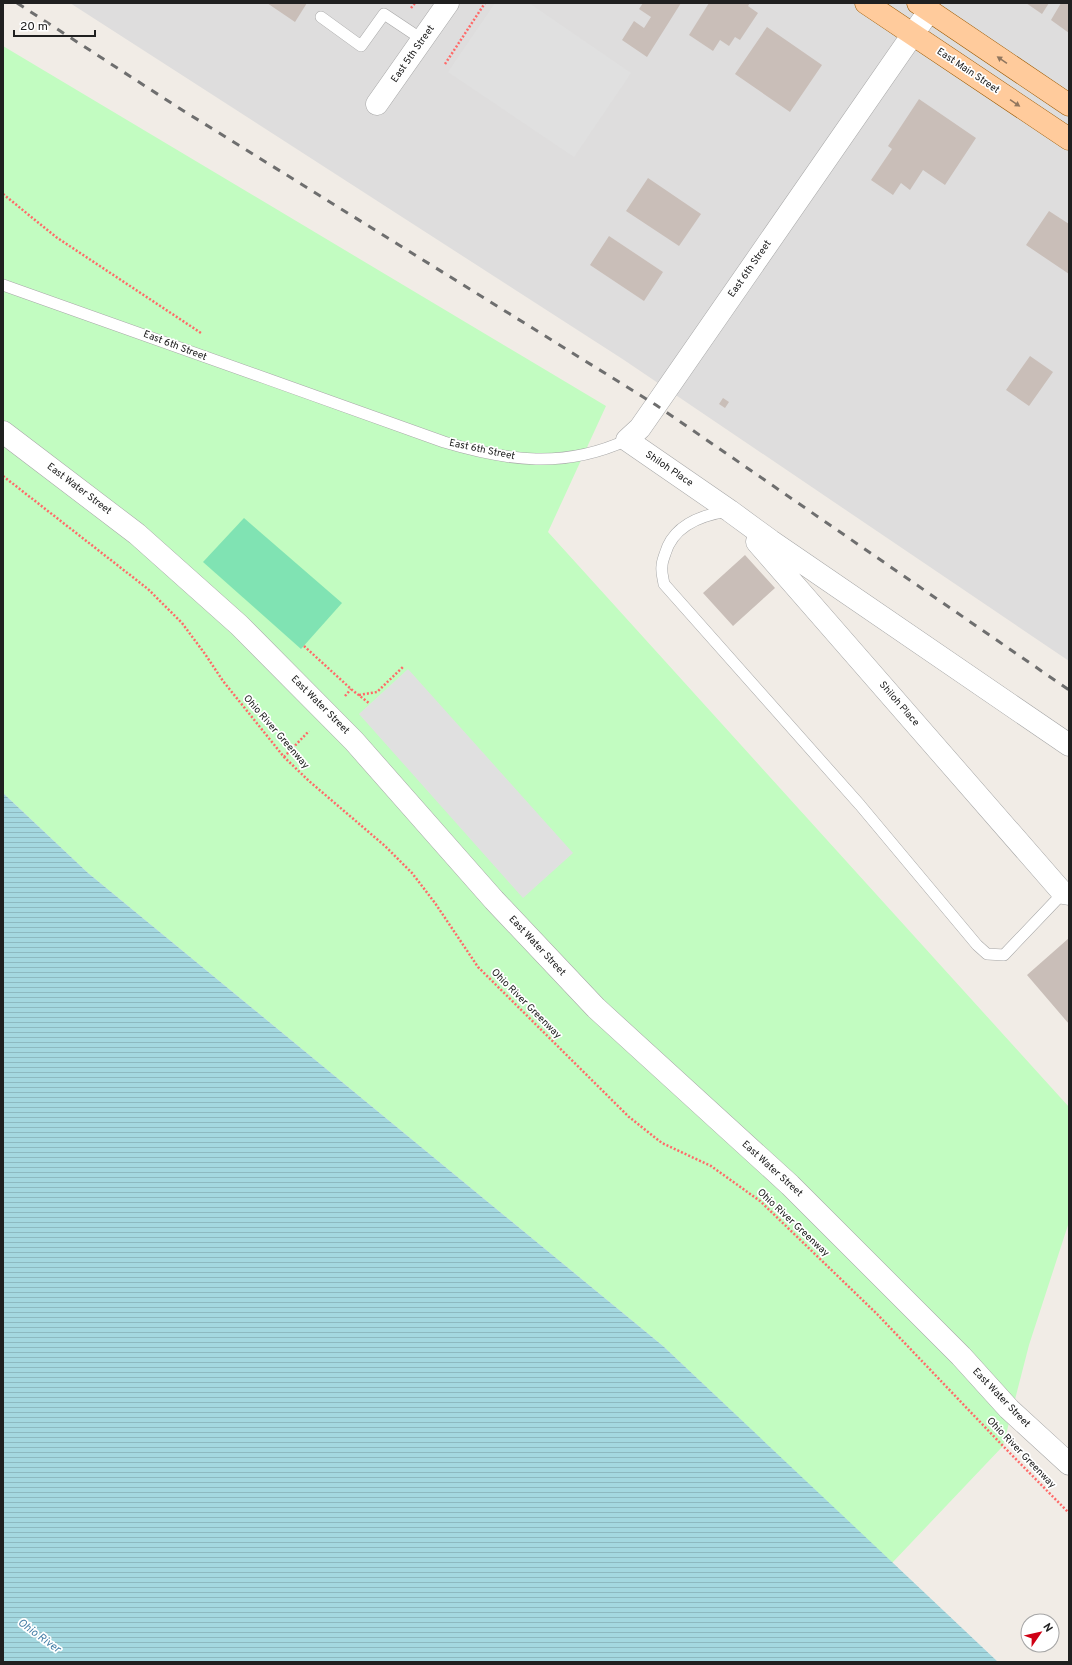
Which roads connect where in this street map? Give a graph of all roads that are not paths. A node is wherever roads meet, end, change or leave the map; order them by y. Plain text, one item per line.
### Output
1 (448, 3) edge
2 (866, 3) edge
3 (924, 7) edge
4 (321, 17) dead end
5 (913, 34) junction
6 (423, 40) junction
7 (377, 104) dead end
8 (1069, 105) edge
9 (1069, 139) edge
10 (3, 285) edge
11 (3, 432) edge
12 (627, 440) junction
13 (730, 511) junction
14 (1069, 745) edge
15 (1066, 894) edge
16 (1069, 1464) edge

1 - 6 street, East 5th Street
2 - 5 main road, East Main Street
3 - 5 street, East 6th Street
8 -> 3 main road
4 - 6 lane
5 -> 9 main road, East Main Street
5 - 12 street, East 6th Street
6 - 7 street, East 5th Street
10 - 12 lane, East 6th Street
11 - 16 street, East Water Street
12 - 13 street, Shiloh Place
13 - 14 street, Shiloh Place
13 - 15 street, Shiloh Place
13 - 15 lane

